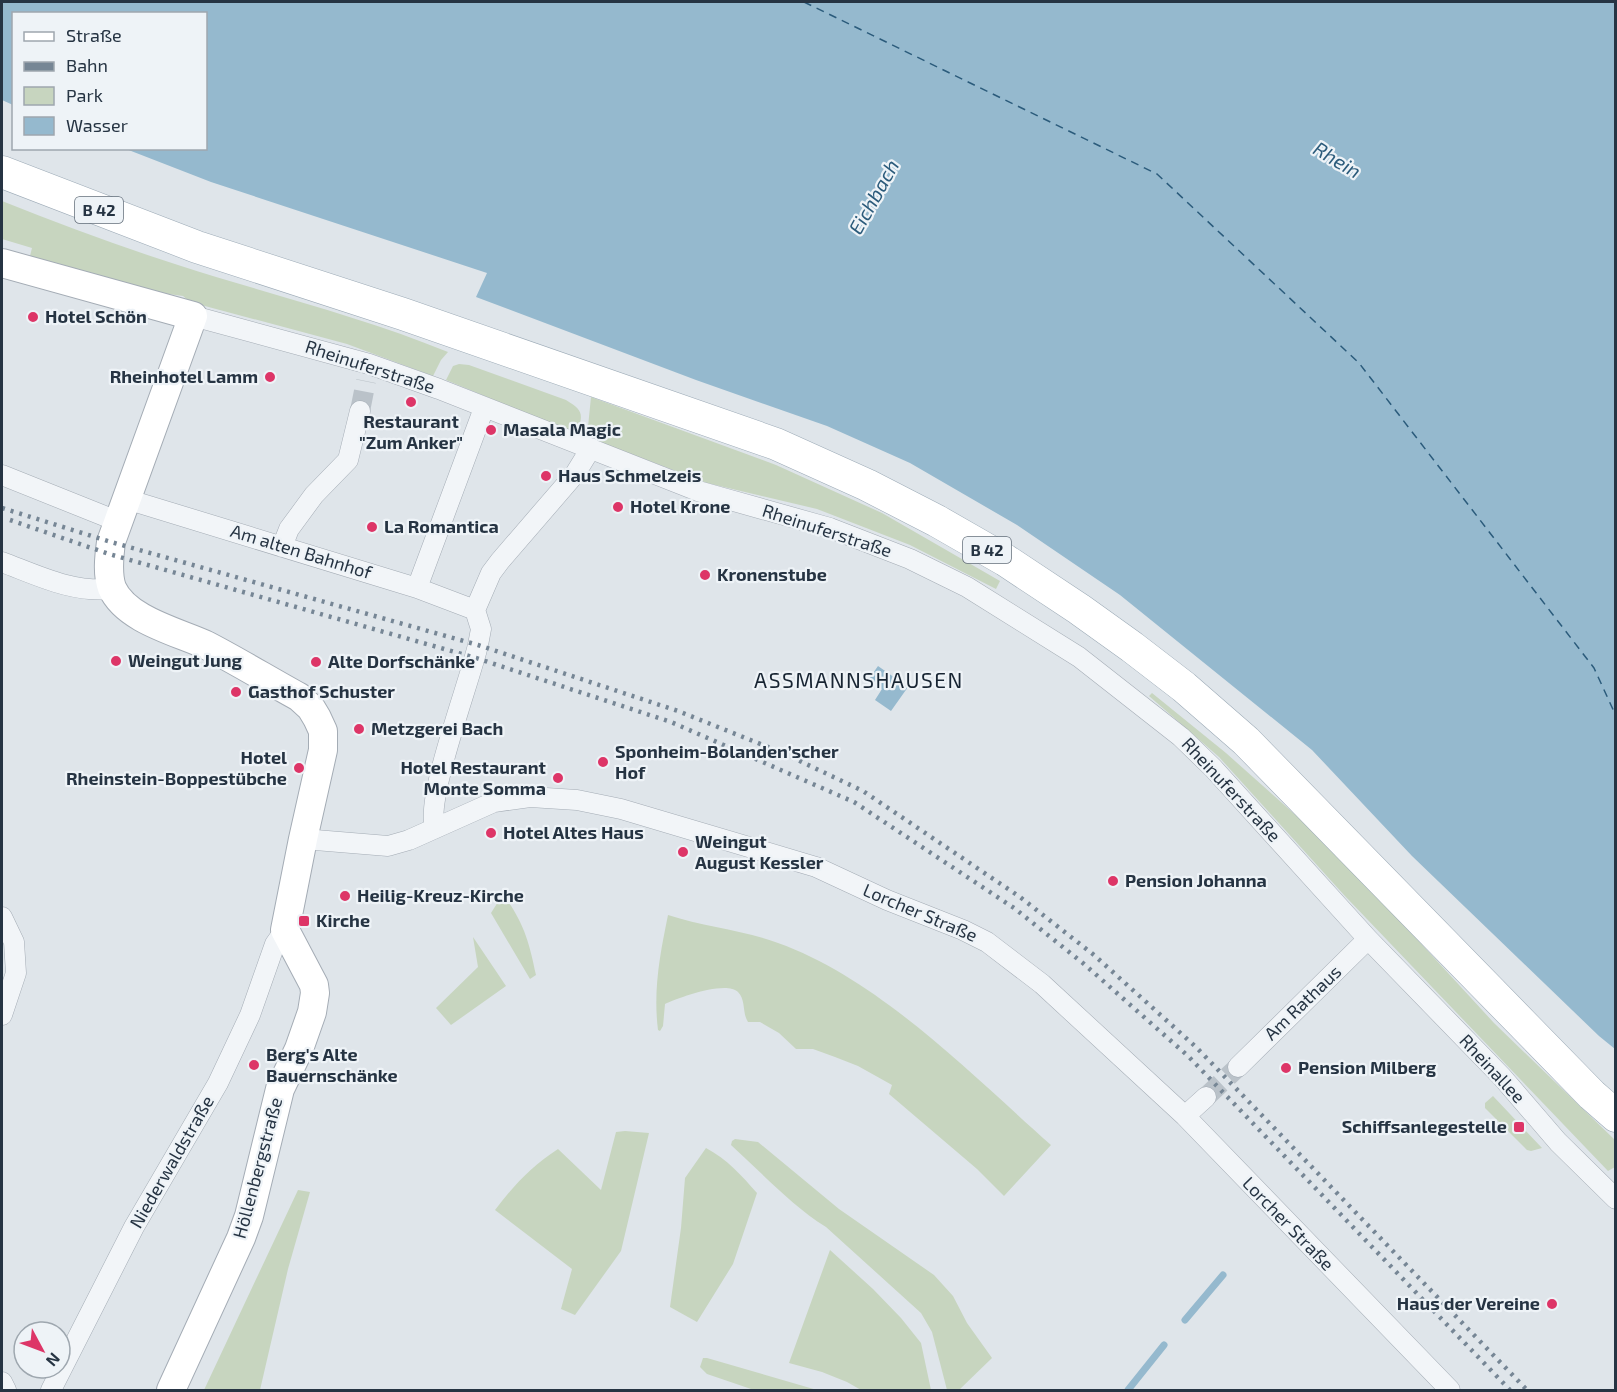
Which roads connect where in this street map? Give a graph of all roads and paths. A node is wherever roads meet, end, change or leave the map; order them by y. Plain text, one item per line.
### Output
1 (2, 172) edge
2 (2, 263) edge
3 (193, 316) junction
4 (484, 408) junction
5 (360, 411) tunnel mouth
6 (591, 448) junction
7 (2, 475) edge
8 (121, 510) junction
9 (282, 547) junction
10 (2, 562) edge
11 (417, 588) junction
12 (113, 589) junction
13 (475, 610) junction
14 (435, 826) junction
15 (303, 839) junction
16 (2, 917) edge
17 (285, 930) junction
18 (1368, 939) junction
19 (2, 1015) edge
20 (1238, 1067) tunnel mouth
21 (1206, 1097) tunnel mouth
22 (1185, 1116) junction
23 (1616, 1116) edge
24 (1616, 1199) edge
25 (2, 1382) edge
26 (6, 1390) edge
27 (51, 1390) edge
28 (171, 1390) edge
29 (1450, 1390) edge

1 - 23 main road, B 42
2 - 3 main road, Rheinuferstraße
3 - 4 street, Rheinuferstraße
3 - 8 main road
4 - 6 street, Rheinuferstraße
4 - 11 street
5 - 9 street
6 - 13 street
6 - 18 street, Rheinuferstraße
7 - 8 street, Am alten Bahnhof
8 - 9 street, Am alten Bahnhof
8 - 12 main road
9 - 11 street, Am alten Bahnhof
10 - 12 street
11 - 13 street, Am alten Bahnhof
12 - 15 main road
13 - 14 street
14 - 15 street, Lorcher Straße
14 - 22 street, Lorcher Straße
15 - 17 main road
16 - 19 street
17 - 27 street, Niederwaldstraße
17 - 28 main road, Höllenbergstraße
18 - 20 street, Am Rathaus
18 - 24 street, Rheinallee
21 - 22 street
22 - 29 street, Lorcher Straße
25 - 26 street

